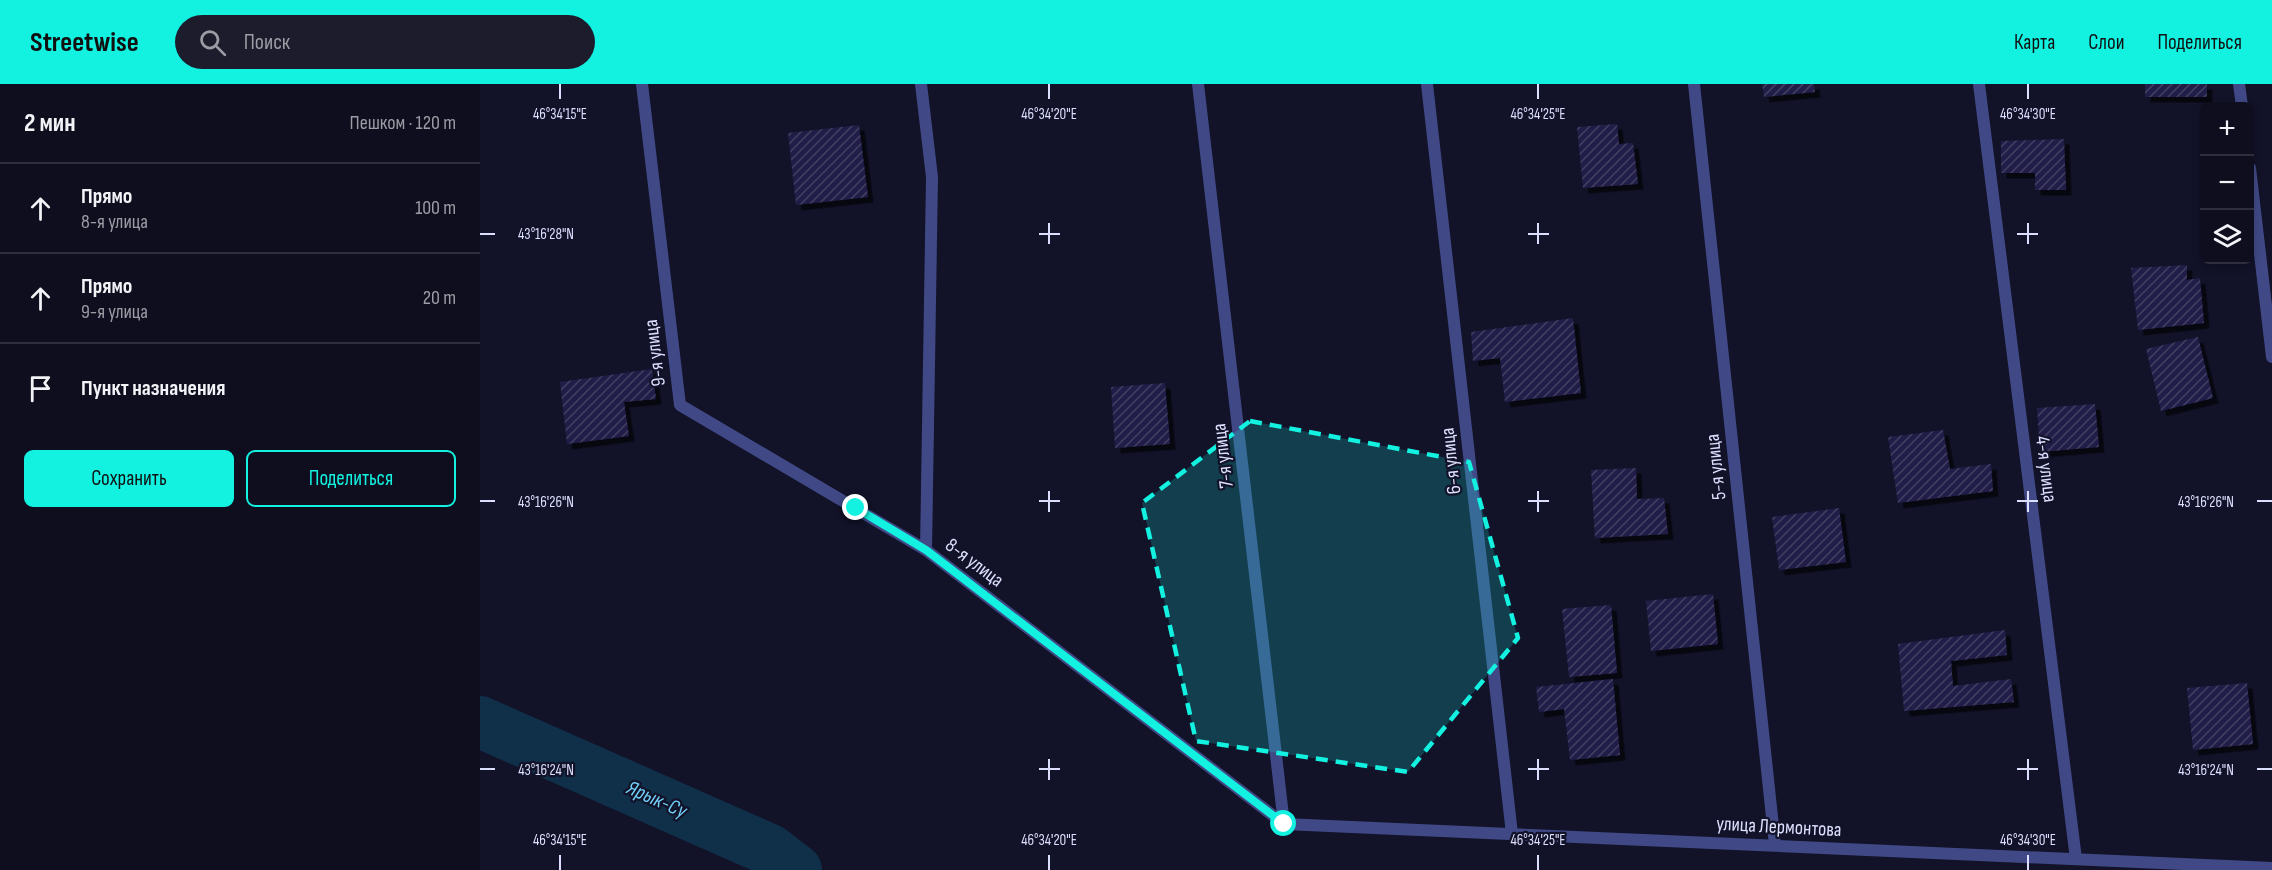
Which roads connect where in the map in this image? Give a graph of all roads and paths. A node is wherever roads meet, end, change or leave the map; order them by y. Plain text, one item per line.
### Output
1 (642, 84) edge
2 (921, 84) edge
3 (1198, 84) edge
4 (1427, 84) edge
5 (1694, 84) edge
6 (1979, 84) edge
7 (2240, 84) edge
8 (2242, 102) edge
9 (2254, 202) edge
10 (2272, 357) edge
11 (926, 550) junction
12 (1284, 824) junction
13 (1512, 834) junction
14 (1775, 845) junction
15 (2076, 859) junction
16 (2272, 868) edge

1 - 11 street, 9-я улица
2 - 11 street, 8-я улица
3 - 12 street, 7-я улица
4 - 13 street, 6-я улица
5 - 14 street, 5-я улица
6 - 15 street, 4-я улица
7 - 8 street
9 - 10 street
11 - 12 street, 8-я улица
12 - 13 street, улица Лермонтова
13 - 14 street, улица Лермонтова
14 - 15 street, улица Лермонтова
15 - 16 street, улица Лермонтова

